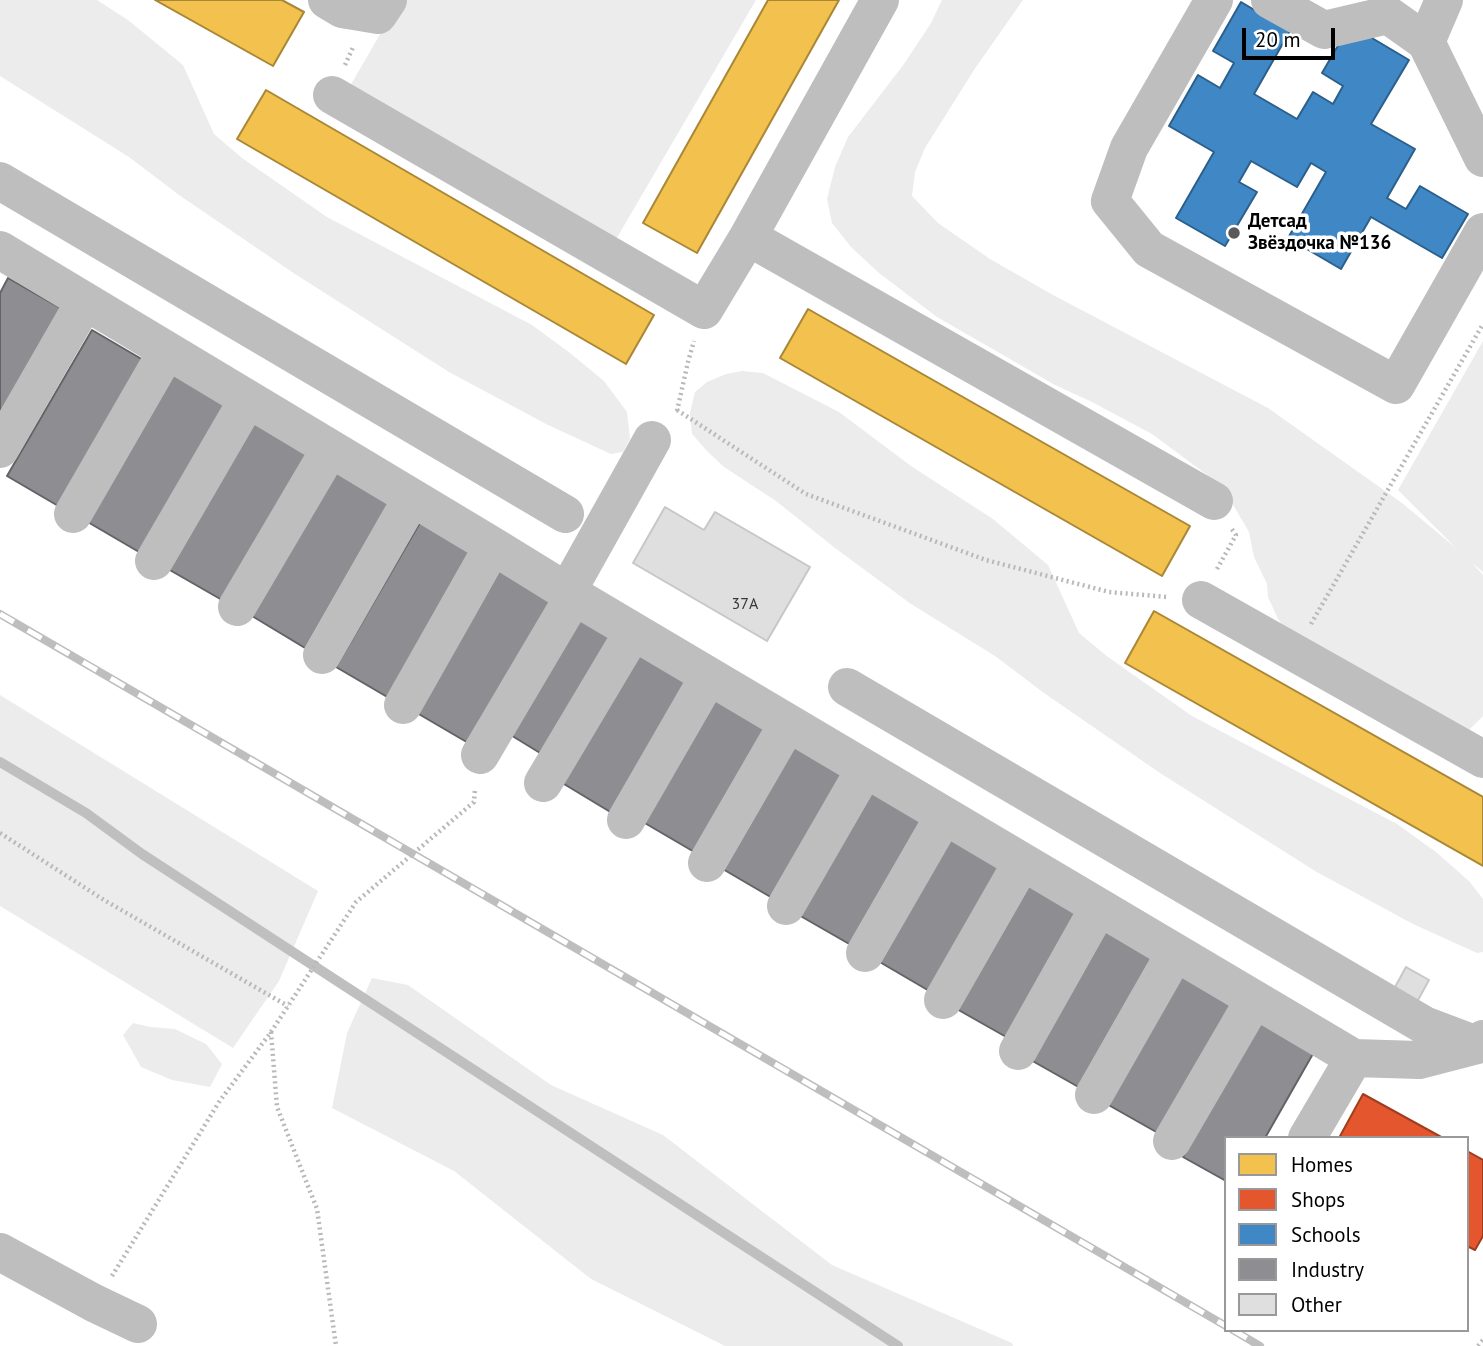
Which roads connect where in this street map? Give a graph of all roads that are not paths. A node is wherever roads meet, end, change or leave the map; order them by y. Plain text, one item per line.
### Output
1 (388, 0) edge
2 (880, 0) edge
3 (1214, 0) edge
4 (1270, 0) edge
5 (1444, 0) edge
6 (335, 4) edge
7 (1426, 42) junction
8 (332, 95) road end
9 (1483, 158) edge
10 (0, 181) edge
11 (1483, 232) edge
12 (748, 237) junction
13 (0, 251) edge
14 (85, 301) junction
15 (167, 351) junction
16 (248, 399) junction
17 (652, 440) road end
18 (0, 449) edge
19 (330, 449) junction
20 (412, 498) junction
21 (1214, 501) road end
22 (565, 513) dead end
23 (73, 514) dead end
24 (493, 546) junction
25 (154, 561) dead end
26 (570, 594) junction
27 (1201, 600) road end
28 (237, 607) dead end
29 (633, 632) junction
30 (322, 655) dead end
31 (709, 676) junction
32 (847, 687) dead end
33 (403, 705) dead end
34 (788, 723) junction
35 (480, 755) dead end
36 (1483, 759) edge
37 (865, 769) junction
38 (543, 783) dead end
39 (944, 816) junction
40 (626, 820) dead end
41 (1022, 862) junction
42 (707, 863) dead end
43 (786, 906) dead end
44 (1099, 907) junction
45 (865, 953) dead end
46 (1175, 953) junction
47 (943, 1000) dead end
48 (1254, 1000) junction
49 (1480, 1042) edge
50 (1018, 1051) dead end
51 (1354, 1058) junction
52 (1094, 1095) dead end
53 (1308, 1136) edge
54 (1172, 1141) dead end
55 (0, 1252) edge
56 (138, 1324) dead end

1 - 6 street
2 - 12 street
3 - 11 street
4 - 7 street
5 - 7 street
7 - 9 street
8 - 12 street
10 - 22 street
12 - 21 street
13 - 14 street
14 - 15 street
14 - 18 street
15 - 16 street
15 - 23 street
16 - 19 street
16 - 25 street
17 - 26 street
19 - 20 street
19 - 28 street
20 - 24 street
20 - 30 street
24 - 26 street
24 - 33 street
26 - 29 street
26 - 35 street
27 - 36 street
29 - 31 street
29 - 38 street
31 - 34 street
31 - 40 street
32 - 49 street
34 - 37 street
34 - 42 street
37 - 39 street
37 - 43 street
39 - 41 street
39 - 45 street
41 - 44 street
41 - 47 street
44 - 46 street
44 - 50 street
46 - 48 street
46 - 52 street
48 - 51 street
48 - 54 street
49 - 51 street
51 - 53 street
55 - 56 street

